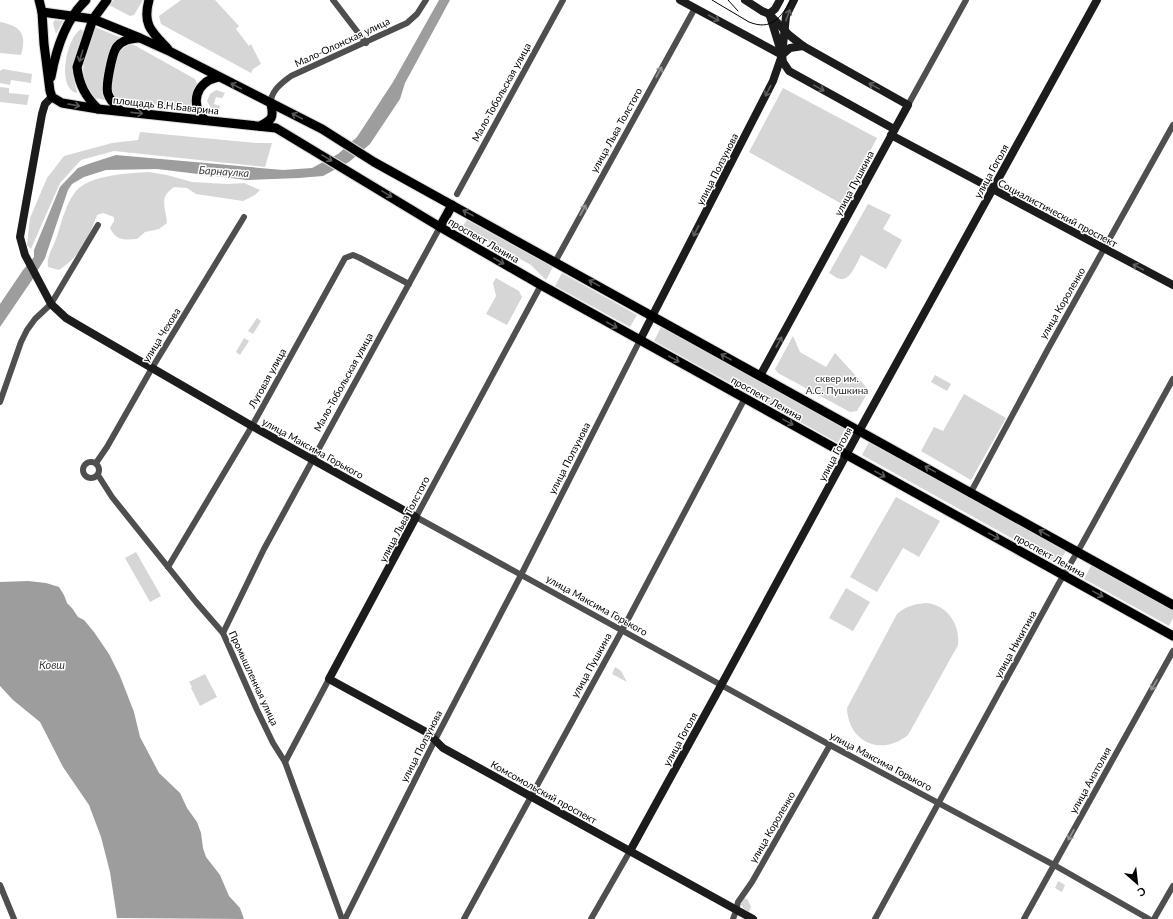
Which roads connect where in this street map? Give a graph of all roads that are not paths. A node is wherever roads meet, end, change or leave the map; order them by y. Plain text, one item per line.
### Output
1 (39, 0) edge
2 (107, 0) edge
3 (149, 0) edge
4 (332, 0) edge
5 (426, 0) edge
6 (563, 0) edge
7 (680, 0) edge
8 (745, 0) edge
9 (780, 0) edge
10 (794, 0) edge
11 (966, 0) edge
12 (1097, 0) edge
13 (80, 2) edge
14 (695, 8) junction
15 (769, 11) junction
16 (42, 12) junction
17 (72, 16) junction
18 (93, 19) junction
19 (147, 23) junction
20 (785, 30) junction
21 (140, 38) junction
22 (366, 42) junction
23 (803, 46) junction
24 (172, 52) junction
25 (782, 55) junction
26 (218, 77) junction
27 (49, 84) junction
28 (52, 97) junction
29 (271, 104) junction
30 (908, 105) junction
31 (98, 109) junction
32 (121, 111) junction
33 (205, 120) junction
34 (1173, 125) edge
35 (260, 126) junction
36 (892, 132) junction
37 (354, 174) joint
38 (992, 190) junction
39 (458, 194) dead end
40 (452, 205) junction
41 (244, 217) dead end
42 (98, 225) dead end
43 (440, 227) junction
44 (1104, 249) junction
45 (555, 262) junction
46 (409, 284) junction
47 (541, 285) junction
48 (1173, 285) edge
49 (51, 304) junction
50 (652, 316) junction
51 (640, 340) junction
52 (152, 368) junction
53 (760, 376) junction
54 (1173, 378) edge
55 (745, 398) junction
56 (0, 402) edge
57 (252, 426) junction
58 (859, 430) junction
59 (846, 455) junction
60 (313, 459) junction
61 (96, 463) junction
62 (98, 475) junction
63 (971, 492) junction
64 (416, 517) junction
65 (1078, 552) junction
66 (168, 567) junction
67 (521, 575) junction
68 (1064, 575) junction
69 (1173, 605) edge
70 (622, 630) junction
71 (223, 634) junction
72 (1173, 636) edge
73 (1173, 651) edge
74 (329, 679) junction
75 (722, 684) junction
76 (435, 740) junction
77 (830, 745) junction
78 (285, 762) junction
79 (532, 796) junction
80 (939, 804) junction
81 (630, 851) junction
82 (1054, 866) junction
83 (0, 885) edge
84 (1173, 886) edge
85 (736, 910) junction
86 (14, 919) edge
87 (342, 919) edge
88 (345, 919) edge
89 (464, 919) edge
90 (591, 919) edge
91 (733, 919) edge
92 (753, 919) edge
93 (876, 919) edge
94 (1024, 919) edge
95 (1149, 919) edge
96 (1154, 919) edge

1 - 16 main road
2 - 18 main road
3 - 19 main road
4 - 22 street
5 - 22 street, Мало-Олонская улица
6 - 39 street, Мало-Тобольская улица
7 - 14 street
8 - 15 street
9 - 15 street
20 -> 10 street, улица Ползунова
11 - 30 street, улица Пушкина
12 - 38 street, улица Гоголя
13 - 17 main road
13 - 18 main road
14 -> 25 street
45 -> 14 street, улица Льва Толстого
15 - 20 street
15 - 25 street, Социалистический проспект
16 - 17 main road
16 - 27 main road
17 - 18 main road
17 - 27 main road
18 - 21 main road
18 -> 31 main road
19 - 21 main road
19 - 24 main road
20 - 23 street
20 - 25 street, улица Ползунова
21 - 24 main road
21 - 32 main road
22 - 29 street, Мало-Олонская улица
23 - 25 street
30 -> 23 street
24 - 26 main road
25 -> 36 street, Социалистический проспект
25 -> 50 street, улица Ползунова
29 -> 26 main road
26 - 33 main road
27 - 28 main road
28 -> 31 main road, площадь В.Н.Баварина
28 - 49 street, улица Максима Горького
29 - 35 main road
40 -> 29 main road, проспект Ленина
30 - 36 street, улица Пушкина
31 - 32 main road, площадь В.Н.Баварина
32 -> 33 main road, площадь В.Н.Баварина
33 - 35 main road, площадь В.Н.Баварина
34 - 44 street, улица Короленко
35 -> 37 main road, площадь В.Н.Баварина
36 - 38 street, Социалистический проспект
53 -> 36 street, улица Пушкина
37 -> 43 main road, проспект Ленина
38 - 44 street, Социалистический проспект
38 - 58 street, улица Гоголя
40 - 43 main road
45 -> 40 main road, проспект Ленина
41 - 52 street, улица Чехова
42 - 49 street
43 - 46 street, Мало-Тобольская улица
43 -> 47 main road, проспект Ленина
48 -> 44 street, Социалистический проспект
44 - 63 street, улица Короленко
50 -> 45 main road, проспект Ленина
46 - 57 street, Луговая улица
46 - 60 street, Мало-Тобольская улица
47 -> 51 main road, проспект Ленина
47 - 64 street, улица Льва Толстого
49 - 52 street, улица Максима Горького
49 - 56 street
50 - 51 street, улица Ползунова
53 -> 50 main road, проспект Ленина
51 -> 55 main road, проспект Ленина
51 - 67 street, улица Ползунова
52 - 57 street, улица Максима Горького
52 - 61 street, улица Чехова
53 - 58 main road, проспект Ленина
54 - 65 street, улица Никитина
55 -> 59 main road, проспект Ленина
55 - 70 street, улица Пушкина
57 - 60 street, улица Максима Горького
57 - 66 street, Луговая улица
58 - 59 street, улица Гоголя
63 -> 58 main road, проспект Ленина
59 -> 68 main road, проспект Ленина
59 - 75 street, улица Гоголя
60 - 64 street, улица Максима Горького
60 - 71 street, Мало-Тобольская улица
61 - 62 street
61 - 62 street
62 - 66 street, Промышленная улица
65 -> 63 main road, проспект Ленина
64 - 67 street, улица Максима Горького
64 - 74 street, улица Льва Толстого
65 - 68 street, улица Никитина
65 - 69 main road, проспект Ленина
66 - 71 street, Промышленная улица
67 - 70 street, улица Максима Горького
67 - 76 street, улица Ползунова
68 -> 72 main road, проспект Ленина
68 - 80 street, улица Никитина
70 - 75 street, улица Максима Горького
70 - 79 street, улица Пушкина
71 - 78 street, Промышленная улица
73 -> 82 street, улица Анатолия
74 - 76 street, Комсомольский проспект
74 - 78 street, улица Льва Толстого
75 - 77 street, улица Максима Горького
75 - 81 street, улица Гоголя
76 - 79 street, Комсомольский проспект
76 - 88 street, улица Ползунова
77 - 80 street, улица Максима Горького
77 - 85 street, улица Короленко
78 - 87 street, Промышленная улица
79 - 81 street, Комсомольский проспект
79 - 89 street, улица Пушкина
80 - 82 street, улица Максима Горького
80 - 93 street, улица Никитина
81 - 85 street, Комсомольский проспект
81 - 90 street, улица Гоголя
82 - 94 street, улица Анатолия
82 - 95 street, улица Максима Горького
83 - 86 street
84 - 96 street
85 - 91 street, улица Короленко
85 - 92 street, Комсомольский проспект

